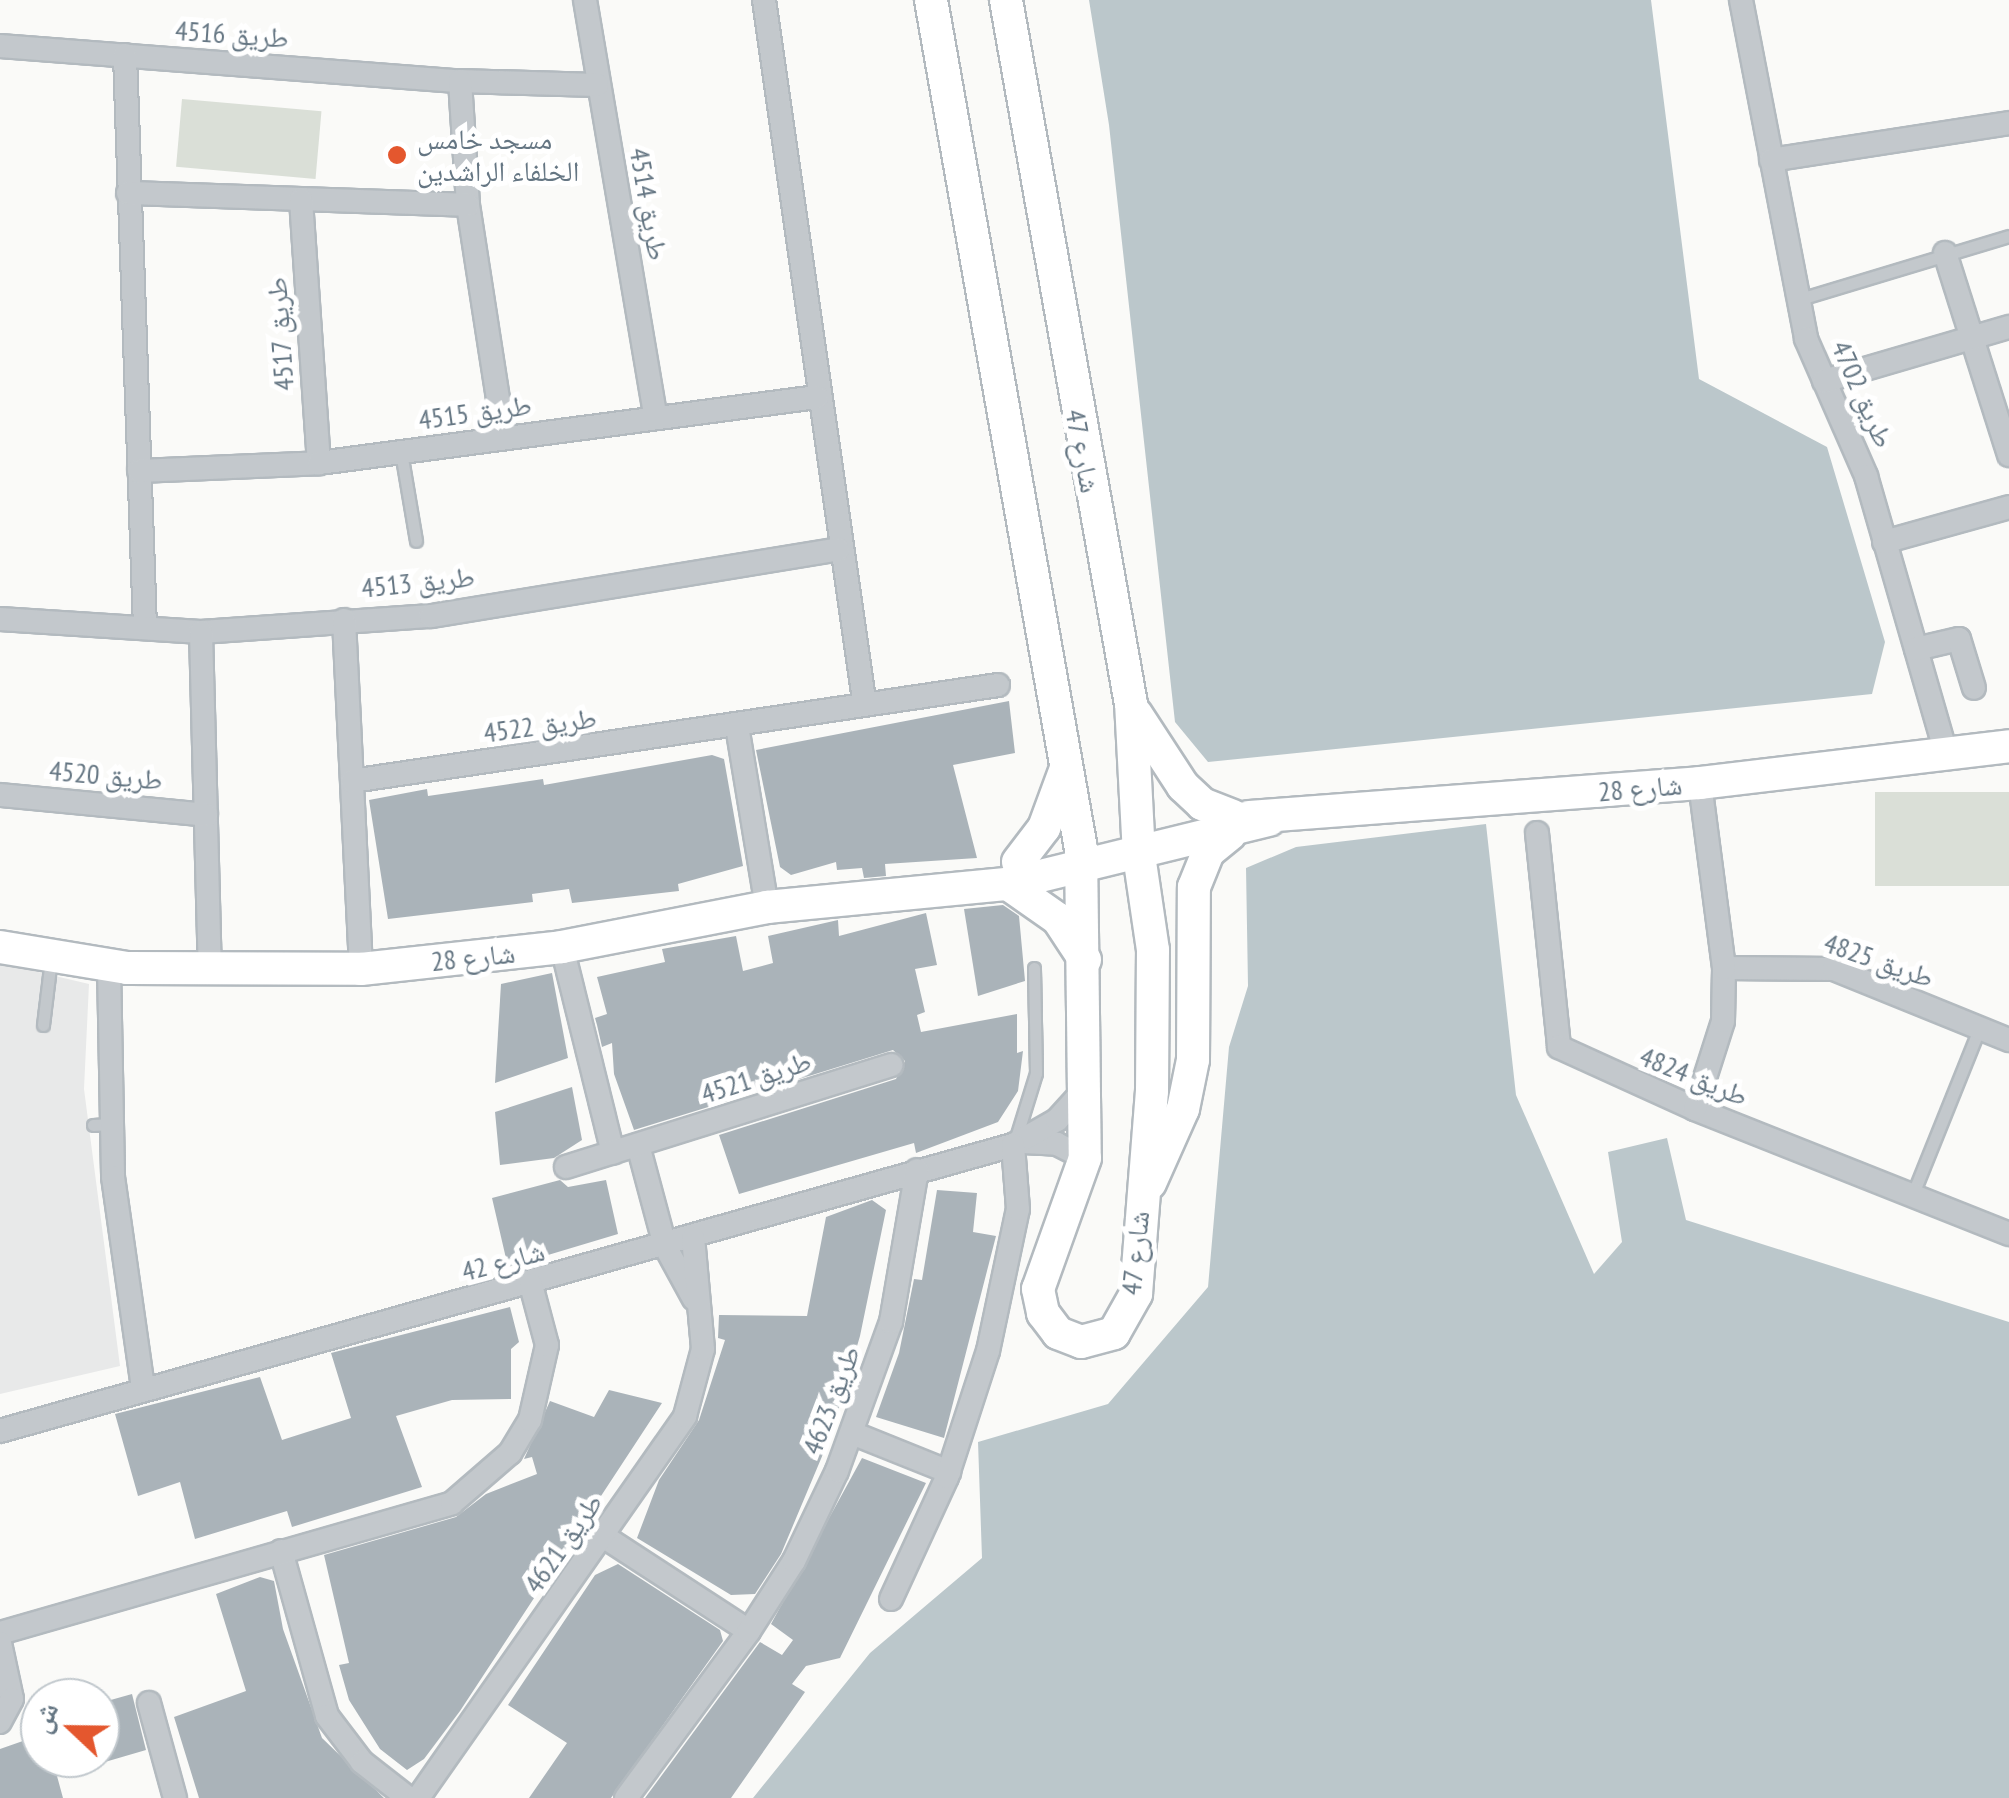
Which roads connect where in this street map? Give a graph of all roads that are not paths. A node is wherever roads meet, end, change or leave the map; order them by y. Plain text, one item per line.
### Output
1 (585, 0) edge
2 (764, 0) edge
3 (930, 0) edge
4 (1006, 0) edge
5 (1742, 0) edge
6 (0, 46) edge
7 (126, 55) junction
8 (460, 81) junction
9 (596, 85) junction
10 (2009, 123) edge
11 (1772, 160) junction
12 (128, 193) junction
13 (301, 200) junction
14 (468, 205) junction
15 (2009, 236) edge
16 (1946, 254) junction
17 (1797, 300) junction
18 (2009, 327) edge
19 (1972, 337) junction
20 (1824, 381) junction
21 (817, 396) junction
22 (656, 418) junction
23 (504, 438) junction
24 (401, 452) junction
25 (2009, 455) edge
26 (318, 463) junction
27 (139, 470) junction
28 (2009, 507) edge
29 (416, 541) dead end
30 (1884, 542) junction
31 (838, 549) junction
32 (0, 619) edge
33 (344, 620) junction
34 (145, 627) junction
35 (201, 632) junction
36 (1916, 649) junction
37 (998, 685) dead end
38 (1974, 688) dead end
39 (864, 700) junction
40 (1131, 704) junction
41 (737, 726) junction
42 (2009, 746) edge
43 (1069, 752) junction
44 (1946, 754) junction
45 (352, 781) junction
46 (1700, 783) junction
47 (0, 795) edge
48 (206, 814) junction
49 (1232, 824) junction
50 (1537, 834) dead end
51 (1139, 846) junction
52 (1082, 859) junction
53 (1013, 873) junction
54 (766, 907) junction
55 (0, 947) edge
56 (562, 947) junction
57 (50, 959) junction
58 (1086, 963) junction
59 (109, 966) junction
60 (1034, 968) dead end
61 (1724, 968) junction
62 (361, 969) junction
63 (210, 971) junction
64 (42, 1025) dead end
65 (1980, 1029) junction
66 (2009, 1040) edge
67 (892, 1065) dead end
68 (1088, 1087) junction
69 (1695, 1109) junction
70 (1016, 1144) junction
71 (638, 1145) junction
72 (613, 1153) junction
73 (1085, 1158) junction
74 (566, 1167) dead end
75 (917, 1170) junction
76 (1912, 1196) junction
77 (1140, 1200) junction
78 (2009, 1234) edge
79 (692, 1238) junction
80 (665, 1246) junction
81 (531, 1284) junction
82 (696, 1302) junction
83 (143, 1390) junction
84 (0, 1431) edge
85 (852, 1433) junction
86 (949, 1472) junction
87 (603, 1536) junction
88 (281, 1552) junction
89 (891, 1600) dead end
90 (748, 1632) junction
91 (0, 1633) edge
92 (0, 1643) edge
93 (149, 1703) dead end
94 (0, 1722) edge
95 (175, 1798) edge
96 (408, 1798) edge
97 (418, 1798) edge
98 (626, 1798) edge

1 - 9 street, طريق 4514
2 - 21 street
3 - 43 street, شارع 47
4 - 40 street, شارع 47
5 - 11 street, طريق 4702
6 - 7 street, طريق 4516
7 - 8 street, طريق 4516
7 - 12 street
8 - 9 street, طريق 4516
8 - 14 street
9 - 22 street, طريق 4514
10 - 11 street
11 - 17 street, طريق 4702
12 - 13 street
12 - 27 street
13 - 14 street
13 - 26 street, طريق 4517
14 - 23 street
15 - 16 lane
16 - 17 lane
16 - 19 street
17 - 20 street, طريق 4702
18 - 19 street
19 - 20 street
19 - 25 street
20 - 30 street, طريق 4702
21 - 22 street, طريق 4515
21 - 31 street
22 - 23 street, طريق 4515
23 - 24 street, طريق 4515
24 - 26 street, طريق 4515
24 - 29 lane
26 - 27 street, طريق 4515
27 - 34 street
28 - 30 street
30 - 36 street, طريق 4702
31 - 33 street, طريق 4513
31 - 39 street
32 - 34 street, طريق 4513
33 - 35 street, طريق 4513
33 - 45 street
34 - 35 street, طريق 4513
35 - 48 street, طريق 4520
36 - 38 street
36 - 44 street, طريق 4702
37 - 39 street, طريق 4522
39 - 41 street, طريق 4522
40 - 49 street
40 - 51 street, شارع 47
41 - 45 street, طريق 4522
41 - 54 street
42 - 44 street, شارع 28
43 - 52 street, شارع 47
43 - 53 street
44 - 46 street, شارع 28
45 - 62 street
46 - 49 street, شارع 28
46 - 61 street
47 - 48 street, طريق 4520
48 - 63 street, طريق 4520
49 - 51 street, شارع 28
49 - 77 street
50 - 69 street, طريق 4824
51 - 52 street, شارع 28
51 - 77 street, شارع 47
52 - 53 street, شارع 28
52 - 58 street, شارع 47
53 - 54 street, شارع 28
53 - 58 street
54 - 56 street, شارع 28
55 - 57 street, شارع 28
56 - 62 street, شارع 28
56 - 72 street
57 - 59 street, شارع 28
57 - 64 lane
58 - 68 street, شارع 47
59 - 63 street, شارع 28
59 - 83 street
60 - 70 lane
61 - 65 street, طريق 4825
61 - 69 street
62 - 63 street, شارع 28
65 - 66 street, طريق 4825
65 - 76 lane
67 - 71 street, طريق 4521
68 - 70 street, شارع 42
68 - 73 street, شارع 47
69 - 76 street, طريق 4824
70 - 73 street, شارع 42
70 - 75 street, شارع 42
70 - 86 street
71 - 72 street, طريق 4521
71 - 80 street
72 - 74 street, طريق 4521
73 - 77 street, شارع 47
75 - 79 street, شارع 42
75 - 85 street, طريق 4623
76 - 78 street, طريق 4824
79 - 80 street, شارع 42
79 - 82 street, طريق 4621
80 - 81 street, شارع 42
80 - 82 street, طريق 4621
81 - 83 street, شارع 42
81 - 88 street
82 - 87 street, طريق 4621
83 - 84 street, شارع 42
85 - 86 street
85 - 90 street, طريق 4623
86 - 89 street
87 - 90 street
87 - 97 street, طريق 4621
88 - 91 street
88 - 96 street
90 - 98 street
92 - 94 street
93 - 95 street

